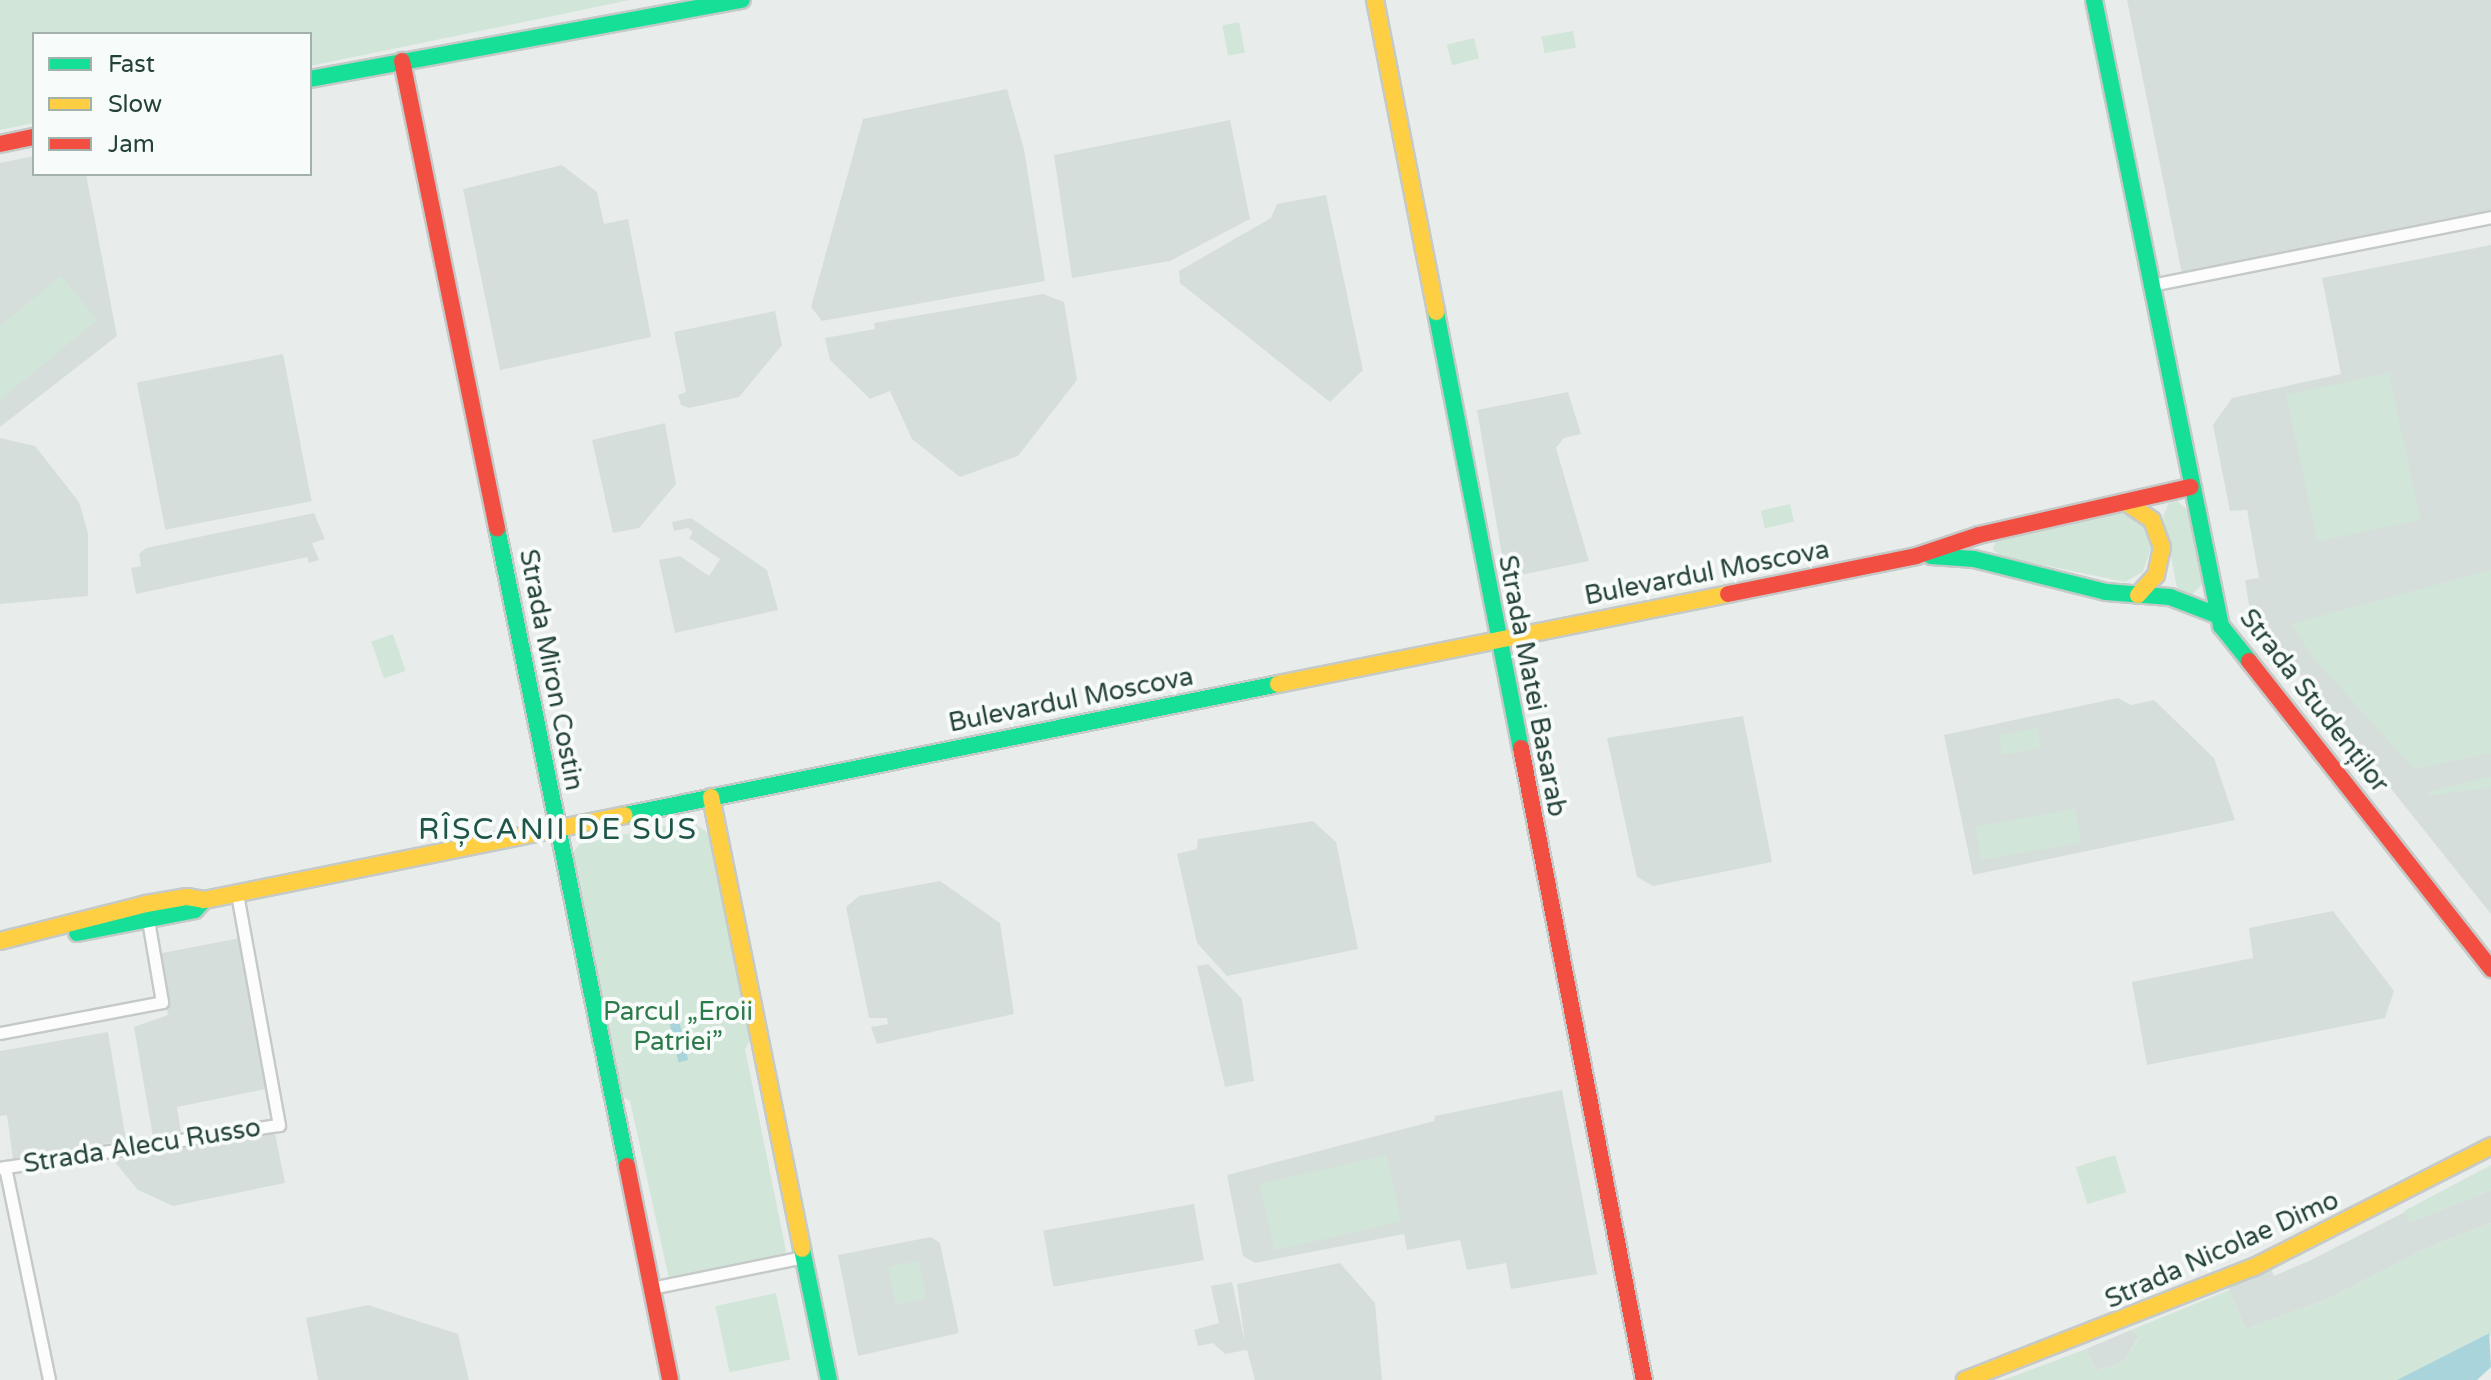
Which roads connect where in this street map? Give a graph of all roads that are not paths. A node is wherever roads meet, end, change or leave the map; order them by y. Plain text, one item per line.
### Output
1 (742, 0) edge
2 (1375, 0) edge
3 (2094, 0) edge
4 (402, 61) junction
5 (312, 79) edge
6 (32, 137) edge
7 (0, 144) edge
8 (2491, 217) edge
9 (2151, 285) junction
10 (2191, 487) junction
11 (2127, 503) junction
12 (1996, 531) junction
13 (1916, 556) junction
14 (1994, 564) junction
15 (2138, 595) junction
16 (2217, 615) junction
17 (1499, 640) junction
18 (711, 797) junction
19 (559, 829) junction
20 (237, 894) junction
21 (204, 900) junction
22 (148, 920) junction
23 (65, 928) junction
24 (0, 941) edge
25 (2491, 969) edge
26 (0, 1033) edge
27 (2491, 1146) edge
28 (3, 1168) edge
29 (803, 1257) junction
30 (651, 1288) junction
31 (49, 1380) edge
32 (670, 1380) edge
33 (829, 1380) edge
34 (1644, 1380) edge
35 (1965, 1380) edge

1 - 4 main road
2 - 17 main road, Strada Matei Basarab
3 - 9 main road, Strada Studenților
4 - 5 main road
4 - 19 main road, Strada Miron Costin
6 - 7 main road
8 - 9 street
9 - 10 main road, Strada Studenților
10 - 11 main road, Bulevardul Moscova
10 - 16 main road, Strada Studenților
11 - 12 main road, Bulevardul Moscova
11 - 15 main road
12 - 13 main road, Bulevardul Moscova
12 - 14 main road
13 - 14 main road, Bulevardul Moscova
13 - 17 main road, Bulevardul Moscova
14 - 15 main road, Bulevardul Moscova
15 - 16 main road, Bulevardul Moscova
16 - 25 main road, Strada Studenților
17 - 18 main road, Bulevardul Moscova
17 - 34 main road, Strada Matei Basarab
18 - 19 main road, Bulevardul Moscova
18 - 29 main road
19 - 20 main road, Bulevardul Moscova
19 - 30 main road, Strada Miron Costin
20 - 21 main road, Bulevardul Moscova
20 - 28 street, Strada Alecu Russo
21 - 22 main road, Bulevardul Moscova
21 - 23 main road, Bulevardul Moscova
22 - 23 main road, Bulevardul Moscova
22 - 26 street
23 - 24 main road, Bulevardul Moscova
27 - 35 main road, Strada Nicolae Dimo
28 - 31 street, Strada Alecu Russo
29 - 30 street
29 - 33 main road
30 - 32 main road, Strada Miron Costin

